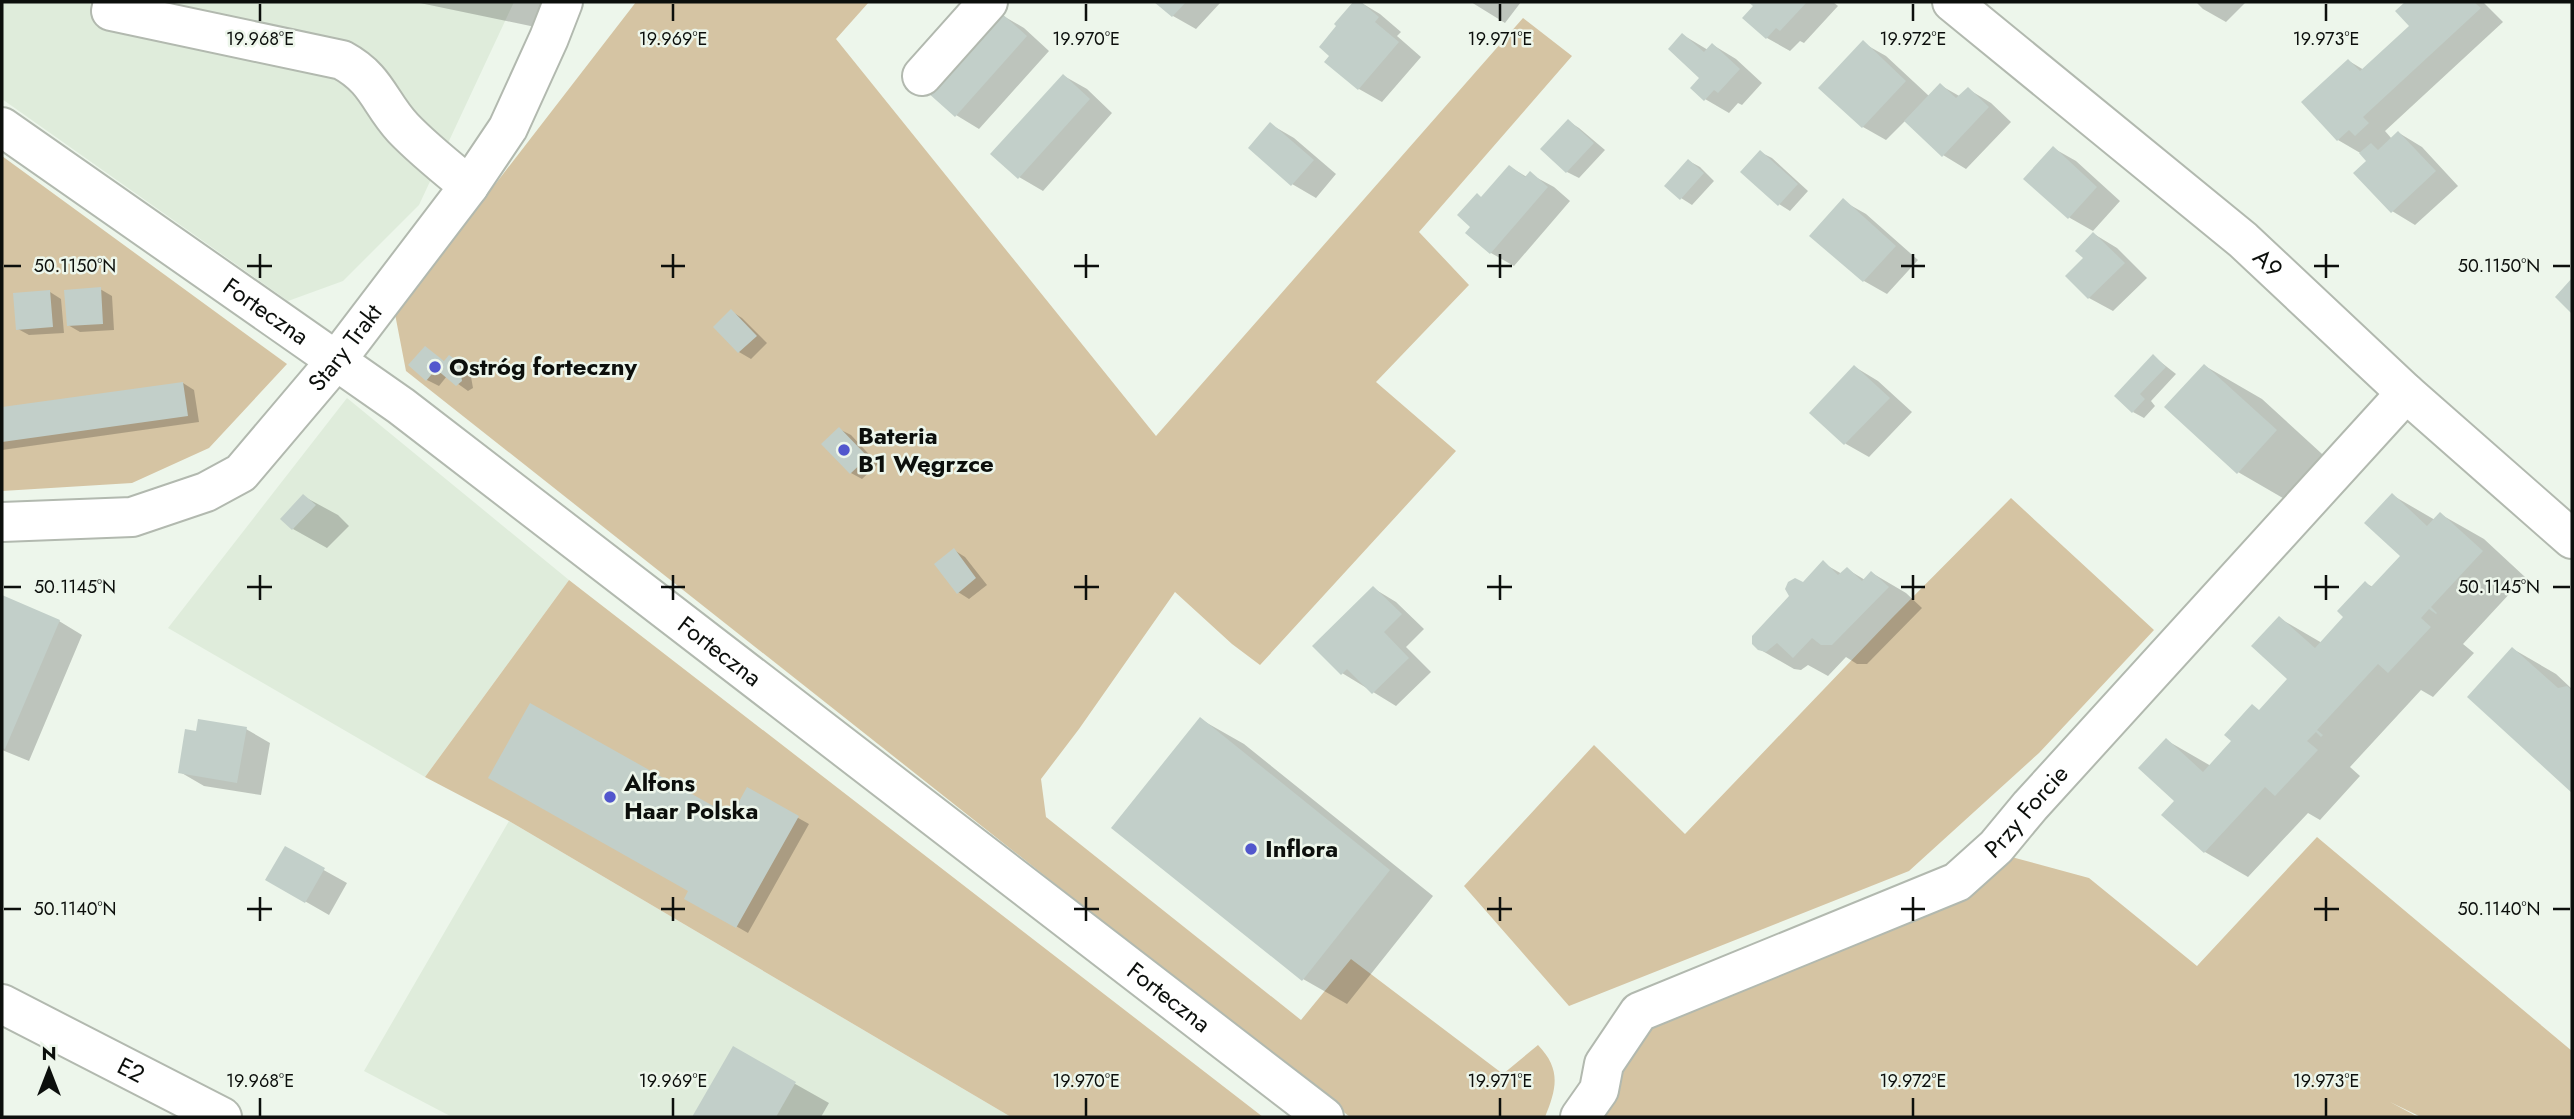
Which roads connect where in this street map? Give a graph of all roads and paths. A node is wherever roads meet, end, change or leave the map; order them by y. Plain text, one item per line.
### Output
1 (113, 2) edge
2 (563, 2) edge
3 (988, 2) edge
4 (1952, 2) edge
5 (172, 13) edge
6 (922, 76) dead end
7 (2, 127) edge
8 (469, 186) junction
9 (335, 362) junction
10 (2406, 393) junction
11 (2, 522) edge
12 (2572, 538) edge
13 (2, 1004) edge
14 (222, 1117) edge
15 (1324, 1117) edge
16 (1580, 1117) edge

1 - 5 street
2 - 8 street, Stary Trakt
3 - 6 street
4 - 10 street, A9
5 - 8 street
7 - 9 street, Forteczna
8 - 9 street, Stary Trakt
9 - 11 street, Stary Trakt
9 - 15 street, Forteczna
10 - 12 street, A9
10 - 16 street, Przy Forcie
13 - 14 street, E2

